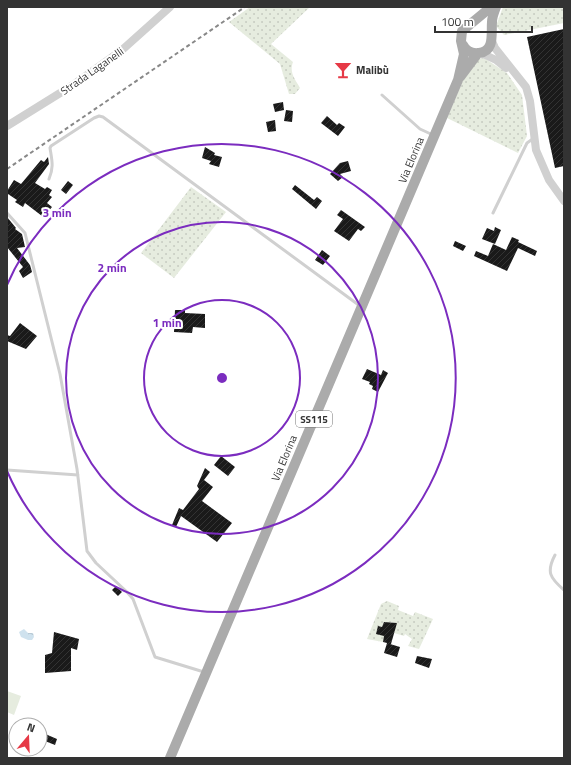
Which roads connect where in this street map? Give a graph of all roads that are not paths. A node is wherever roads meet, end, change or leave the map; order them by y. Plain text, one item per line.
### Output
1 (170, 7) edge
2 (491, 7) edge
3 (496, 7) edge
4 (474, 22) junction
5 (492, 36) junction
6 (462, 45) junction
7 (480, 53) junction
8 (512, 72) junction
9 (458, 80) junction
10 (382, 95) dead end
11 (7, 126) edge
12 (434, 135) junction
13 (534, 138) junction
14 (49, 179) dead end
15 (564, 201) edge
16 (7, 213) edge
17 (493, 213) dead end
18 (362, 307) junction
19 (7, 470) edge
20 (78, 474) junction
21 (555, 555) dead end
22 (564, 590) edge
23 (206, 673) junction
24 (170, 758) edge

1 - 11 street, Strada Laganelli
2 - 4 main road
3 - 5 main road
4 - 5 main road
4 - 6 main road
5 - 7 main road
5 - 8 street
6 - 7 main road
6 - 9 main road
7 - 8 street
7 - 9 main road
8 - 13 street
9 - 12 main road, Via Elorina / SS115
10 - 12 lane
12 - 18 main road, Via Elorina / SS115
13 - 15 street
13 - 17 lane
14 - 18 lane
16 - 20 lane
18 - 23 main road, Via Elorina / SS115
19 - 20 lane
20 - 23 lane
21 - 22 lane
23 - 24 main road, Via Elorina / SS115

